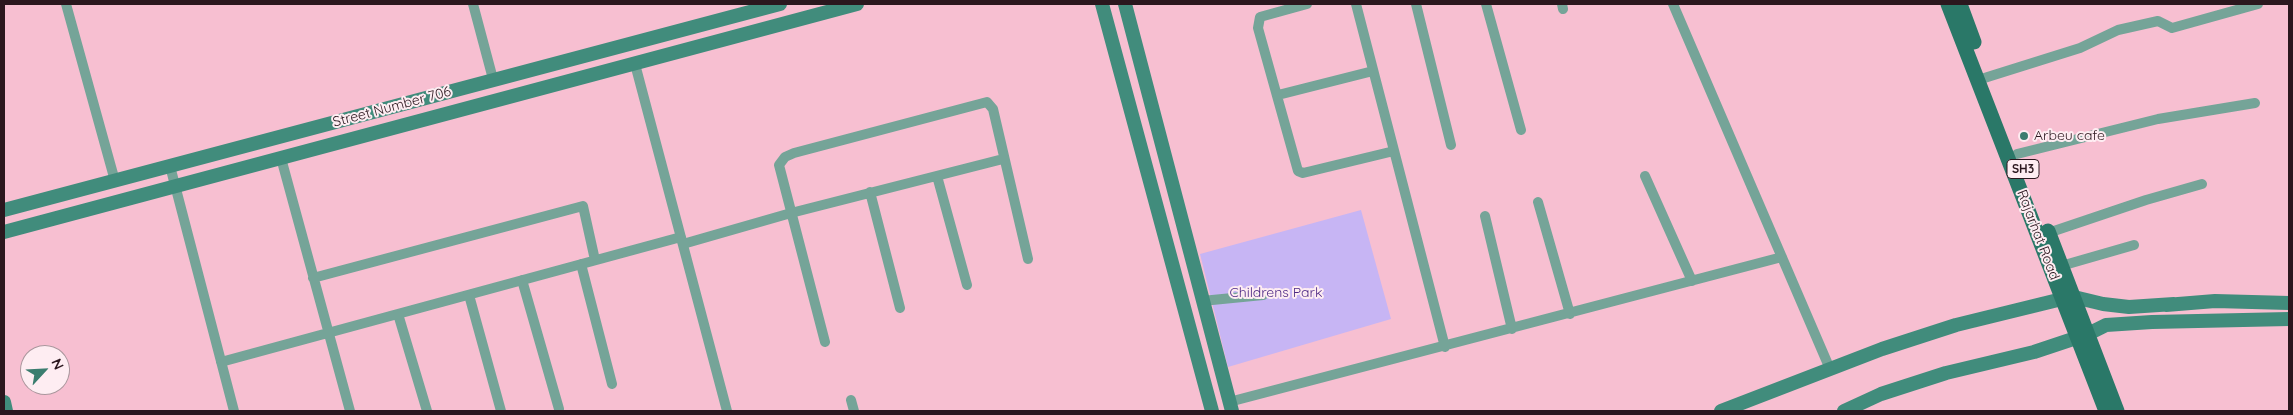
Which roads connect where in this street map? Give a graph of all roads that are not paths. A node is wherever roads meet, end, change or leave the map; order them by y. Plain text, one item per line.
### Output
1 (66, 4) edge
2 (473, 4) edge
3 (780, 4) edge
4 (857, 4) edge
5 (1102, 4) edge
6 (1124, 4) edge
7 (1307, 4) edge
8 (1356, 4) edge
9 (1416, 4) edge
10 (1486, 4) edge
11 (1673, 4) edge
12 (1948, 4) edge
13 (1960, 4) edge
14 (2258, 4) edge
15 (635, 64) junction
16 (1373, 71) junction
17 (1983, 79) junction
18 (493, 80) junction
19 (1278, 96) junction
20 (2255, 103) dead end
21 (1521, 130) dead end
22 (1451, 145) dead end
23 (1394, 151) junction
24 (2017, 154) junction
25 (281, 158) junction
26 (1003, 159) junction
27 (170, 166) junction
28 (937, 176) junction
29 (1645, 176) dead end
30 (115, 181) junction
31 (2202, 184) dead end
32 (176, 185) junction
33 (870, 192) junction
34 (1538, 202) dead end
35 (6, 207) edge
36 (791, 213) junction
37 (1485, 216) dead end
38 (7, 231) edge
39 (2048, 233) junction
40 (682, 240) junction
41 (4, 243) edge
42 (2134, 245) dead end
43 (1782, 257) junction
44 (1028, 259) dead end
45 (595, 260) junction
46 (581, 264) junction
47 (2061, 266) junction
48 (313, 278) junction
49 (522, 280) junction
50 (1692, 281) junction
51 (967, 284) dead end
52 (469, 295) junction
53 (1264, 295) dead end
54 (2068, 298) junction
55 (1202, 301) junction
56 (2289, 303) edge
57 (900, 308) dead end
58 (398, 314) junction
59 (1570, 314) junction
60 (2289, 319) edge
61 (1512, 329) junction
62 (327, 333) junction
63 (2082, 336) junction
64 (825, 342) dead end
65 (1445, 346) junction
66 (221, 362) junction
67 (1830, 369) junction
68 (612, 384) dead end
69 (851, 400) dead end
70 (4, 402) edge
71 (1230, 407) edge
72 (559, 409) dead end
73 (1848, 410) edge
74 (6, 411) edge
75 (234, 411) edge
76 (350, 411) edge
77 (427, 411) edge
78 (501, 411) edge
79 (727, 411) edge
80 (854, 411) edge
81 (1212, 411) edge
82 (1721, 411) edge
83 (2106, 411) edge
84 (2117, 411) edge

1 - 30 street
2 - 18 street
3 - 18 street, Street Number 706
4 - 15 street
5 - 81 street
6 - 55 street
7 - 19 street
8 - 16 street
9 - 22 street
10 - 21 street
11 - 43 street
12 - 17 main road, Rajarhat Road / SH3
13 - 17 main road, Rajarhat Road / SH3
14 - 17 street
15 - 25 street
15 - 40 street
16 - 19 street
16 - 23 street
17 - 24 main road, Rajarhat Road / SH3
17 - 54 main road, Rajarhat Road / SH3
18 - 27 street, Street Number 706
19 - 23 street
20 - 24 street
23 - 65 street
24 - 39 main road, Rajarhat Road / SH3
25 - 32 street
25 - 48 street
26 - 28 street
26 - 36 street
26 - 44 street
27 - 30 street, Street Number 706
27 - 32 street
28 - 33 street
28 - 51 street
29 - 50 street
30 - 35 street, Street Number 706
31 - 39 street
32 - 38 street
32 - 66 street
33 - 36 street
33 - 57 street
34 - 59 street
36 - 40 street
36 - 64 street
37 - 61 street
38 - 41 street
39 - 47 main road, Rajarhat Road / SH3
40 - 45 street
40 - 79 street
42 - 47 street
43 - 50 street
43 - 67 street
45 - 46 street
45 - 48 street
46 - 49 street
46 - 68 street
47 - 54 main road, Rajarhat Road / SH3
48 - 62 street
49 - 52 street
49 - 72 street
50 - 59 street
52 - 58 street
52 - 78 street
53 - 55 street
54 - 56 street
54 - 63 main road, Rajarhat Road / SH3
54 - 67 street
55 - 71 street
58 - 62 street
58 - 77 street
59 - 61 street
60 - 63 street
61 - 65 street
62 - 66 street
62 - 76 street
63 - 73 street
63 - 83 main road, Rajarhat Road / SH3
63 - 84 main road, Rajarhat Road / SH3
65 - 71 street
66 - 75 street
67 - 82 street
69 - 80 street
70 - 74 street

